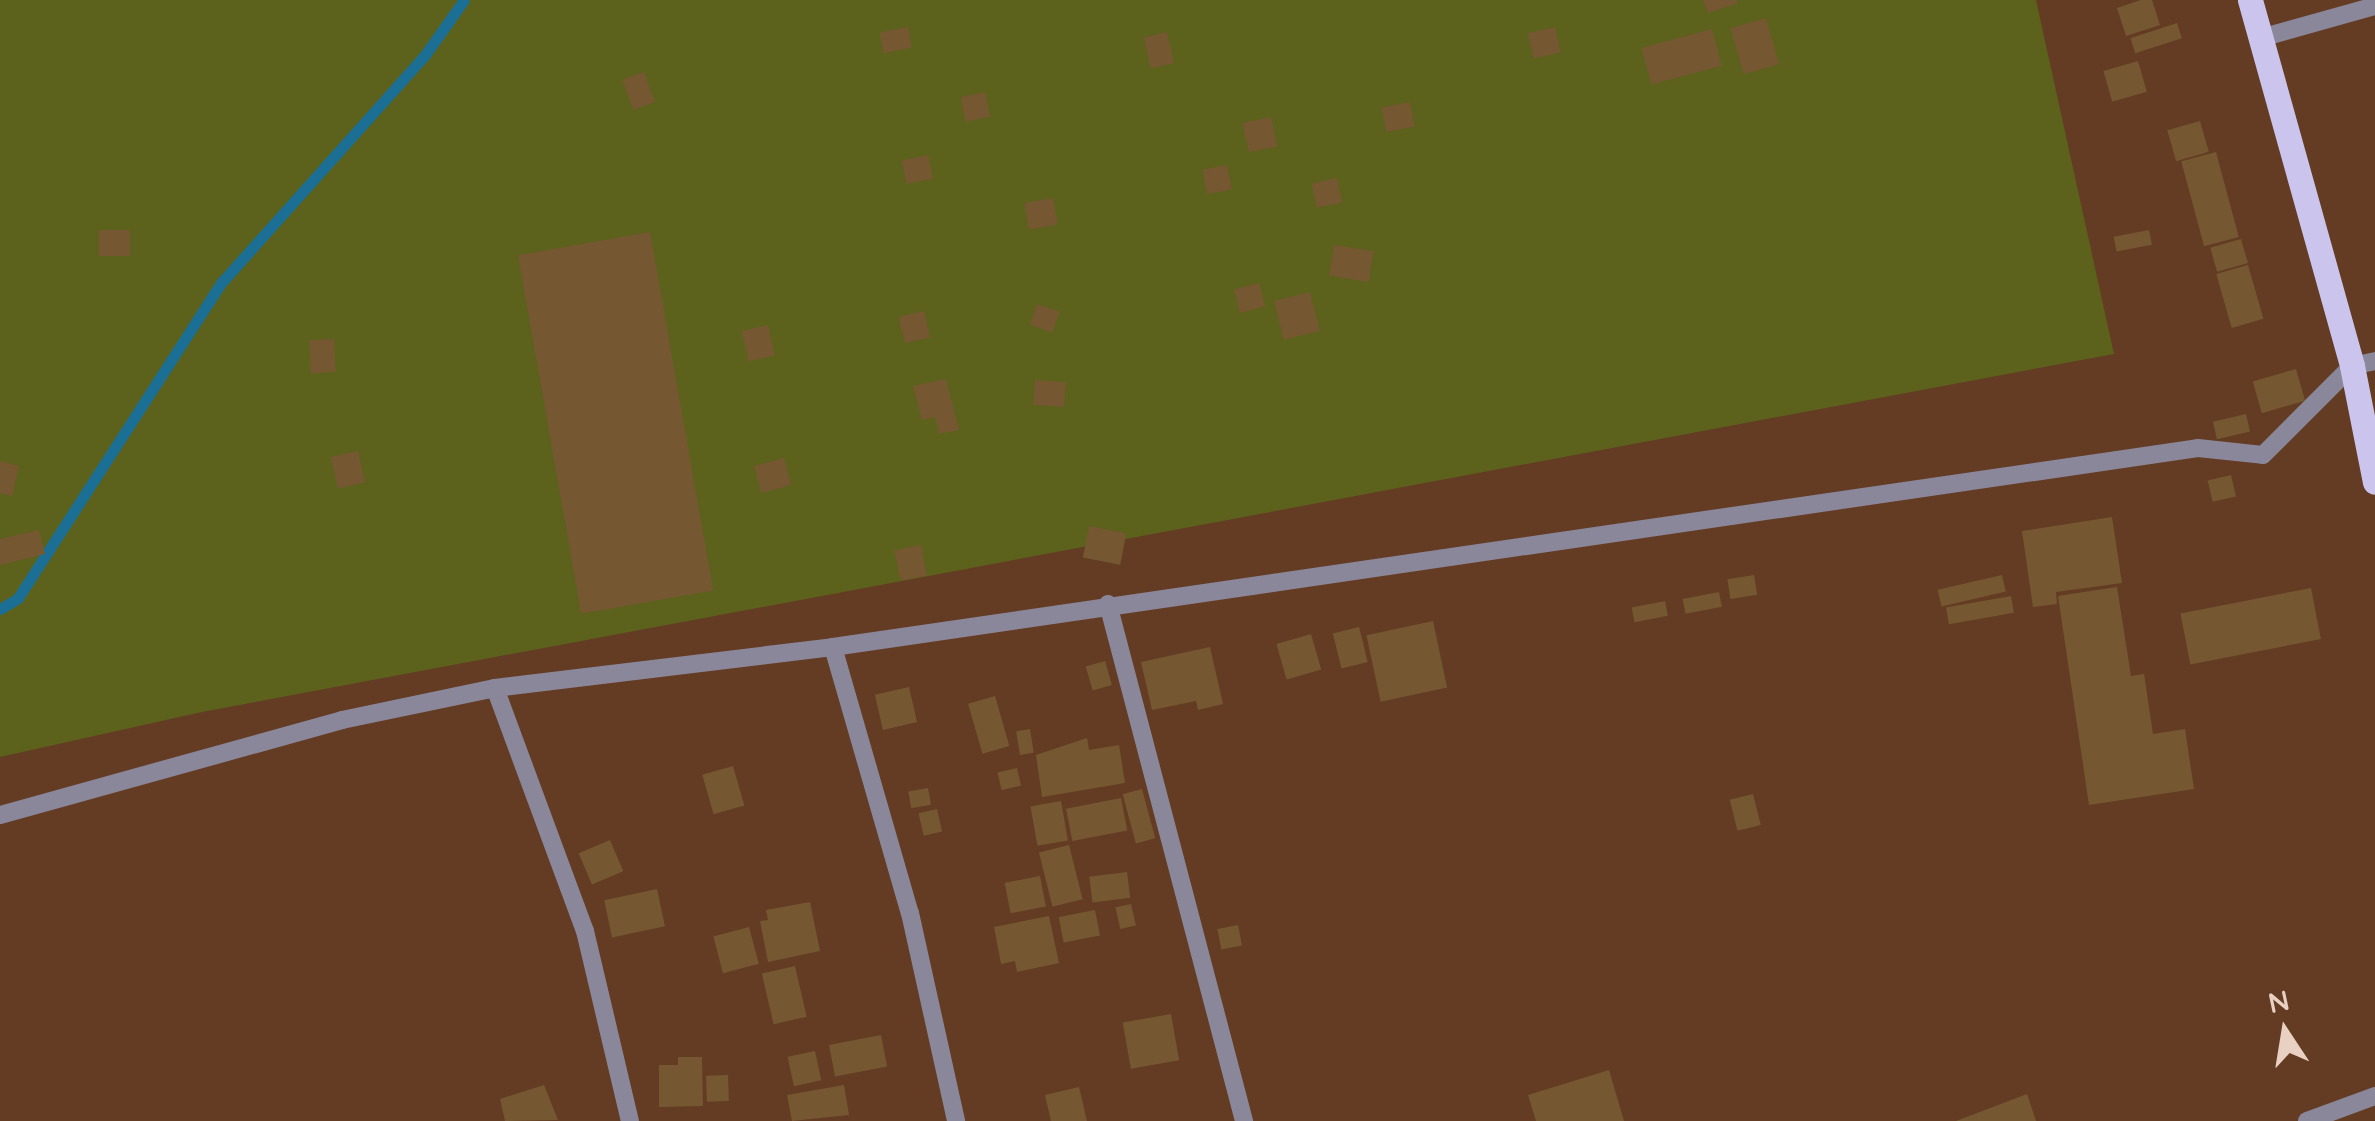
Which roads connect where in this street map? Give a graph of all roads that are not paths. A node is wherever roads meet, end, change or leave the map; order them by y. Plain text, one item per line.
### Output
1 (2250, 0) edge
2 (2375, 6) edge
3 (2264, 37) junction
4 (2363, 363) edge
5 (2375, 482) edge
6 (1108, 604) junction
7 (833, 647) junction
8 (495, 688) junction
9 (0, 815) edge
10 (2375, 1096) edge
11 (630, 1121) edge
12 (956, 1121) edge
13 (1244, 1121) edge
14 (2307, 1121) edge

1 - 3 main road
2 - 3 street
3 - 4 main road
4 - 5 main road
4 - 6 street
6 - 7 street
6 - 13 street
7 - 8 street
7 - 12 street
8 - 9 street
8 - 11 street
10 - 14 street

